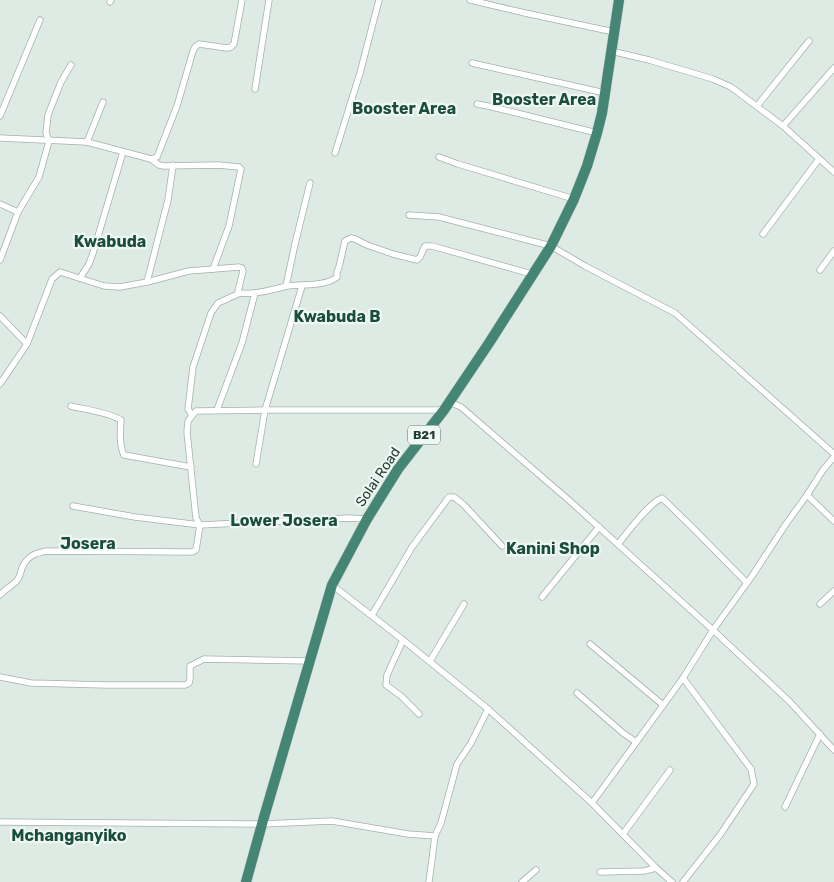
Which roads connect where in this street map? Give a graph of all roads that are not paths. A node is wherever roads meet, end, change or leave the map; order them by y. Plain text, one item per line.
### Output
1 (242, 0) edge
2 (269, 0) edge
3 (379, 0) edge
4 (470, 0) edge
5 (619, 0) edge
6 (40, 20) dead end
7 (614, 32) junction
8 (809, 41) dead end
9 (611, 51) junction
10 (472, 63) dead end
11 (70, 65) dead end
12 (834, 68) edge
13 (255, 89) dead end
14 (605, 93) junction
15 (103, 102) dead end
16 (477, 104) dead end
17 (757, 106) junction
18 (0, 116) edge
19 (783, 126) junction
20 (597, 133) junction
21 (0, 138) edge
22 (49, 141) junction
23 (86, 142) junction
24 (123, 152) junction
25 (335, 153) dead end
26 (439, 157) dead end
27 (151, 159) junction
28 (819, 160) junction
29 (173, 165) junction
30 (834, 172) edge
31 (310, 183) dead end
32 (574, 199) junction
33 (0, 204) edge
34 (18, 212) junction
35 (409, 214) dead end
36 (763, 234) dead end
37 (551, 246) junction
38 (834, 251) edge
39 (0, 260) edge
40 (213, 269) junction
41 (820, 270) dead end
42 (532, 274) junction
43 (80, 278) junction
44 (147, 282) junction
45 (286, 286) junction
46 (302, 286) junction
47 (255, 292) junction
48 (240, 293) junction
49 (0, 316) edge
50 (27, 344) junction
51 (0, 384) edge
52 (71, 406) dead end
53 (446, 406) junction
54 (218, 410) junction
55 (265, 410) junction
56 (192, 415) junction
57 (834, 454) edge
58 (834, 458) edge
59 (256, 464) dead end
60 (191, 467) junction
61 (807, 495) junction
62 (73, 506) dead end
63 (367, 519) junction
64 (834, 521) edge
65 (200, 525) junction
66 (599, 526) junction
67 (618, 544) junction
68 (502, 546) dead end
69 (746, 582) junction
70 (332, 585) junction
71 (834, 591) edge
72 (0, 595) edge
73 (542, 597) dead end
74 (464, 604) dead end
75 (820, 604) dead end
76 (372, 616) junction
77 (713, 630) junction
78 (403, 640) junction
79 (590, 644) dead end
80 (310, 661) junction
81 (430, 661) junction
82 (0, 677) edge
83 (683, 678) junction
84 (577, 693) dead end
85 (663, 705) junction
86 (488, 709) junction
87 (419, 714) dead end
88 (820, 734) junction
89 (636, 742) junction
90 (834, 750) edge
91 (670, 770) dead end
92 (592, 803) junction
93 (785, 807) dead end
94 (0, 822) edge
95 (262, 824) junction
96 (623, 834) junction
97 (434, 836) junction
98 (656, 868) junction
99 (536, 870) dead end
100 (600, 872) dead end
101 (246, 882) edge
102 (429, 882) edge
103 (522, 882) edge
104 (672, 882) edge
105 (683, 882) edge

1 - 27 street
2 - 13 street
3 - 25 street
4 - 7 street
5 - 7 highway, Solai Road / B21
6 - 18 street
7 - 9 highway, Solai Road / B21
8 - 17 street
9 - 14 highway, Solai Road / B21
9 - 17 street
10 - 14 street
11 - 22 street
12 - 19 street
14 - 20 highway, Solai Road / B21
15 - 23 street
16 - 20 street
17 - 19 street
19 - 28 street
20 - 32 highway, Solai Road / B21
21 - 22 street
22 - 23 street
22 - 34 street
23 - 24 street
24 - 27 street
24 - 43 street
26 - 32 street
27 - 29 street
28 - 30 street
28 - 36 street
29 - 40 street
29 - 44 street
31 - 45 street
32 - 37 highway, Solai Road / B21
33 - 34 street
34 - 39 street
35 - 37 street
37 - 42 highway, Solai Road / B21
37 - 57 street
38 - 41 street
40 - 44 street
40 - 48 street
42 - 46 street
42 - 53 highway, Solai Road / B21
43 - 44 street
43 - 50 street
45 - 46 street
45 - 47 street
46 - 55 street
47 - 48 street
47 - 54 street
48 - 56 street
49 - 50 street
50 - 51 street
52 - 60 street
53 - 55 street
53 - 63 highway, Solai Road / B21
53 - 66 street
54 - 55 street
54 - 56 street
55 - 59 street
56 - 60 street
58 - 61 street
60 - 65 street
61 - 64 street
61 - 69 street
62 - 65 street
63 - 65 street
63 - 70 highway, Solai Road / B21
65 - 72 street
66 - 67 street
66 - 73 street
67 - 69 street
67 - 77 street
68 - 76 street
69 - 77 street
70 - 76 street
70 - 80 highway, Solai Road / B21
71 - 75 street
74 - 81 street
76 - 78 street
77 - 83 street
77 - 88 street
78 - 81 street
78 - 87 street
79 - 85 street
80 - 82 street
80 - 95 highway, Solai Road / B21
81 - 86 street
83 - 85 street
83 - 105 street
84 - 89 street
85 - 89 street
86 - 92 street
86 - 97 street
88 - 90 street
88 - 93 street
89 - 92 street
91 - 96 street
92 - 96 street
94 - 95 street
95 - 97 street
95 - 101 highway, Solai Road / B21
96 - 98 street
97 - 102 street
98 - 100 street
98 - 104 street
99 - 103 street

